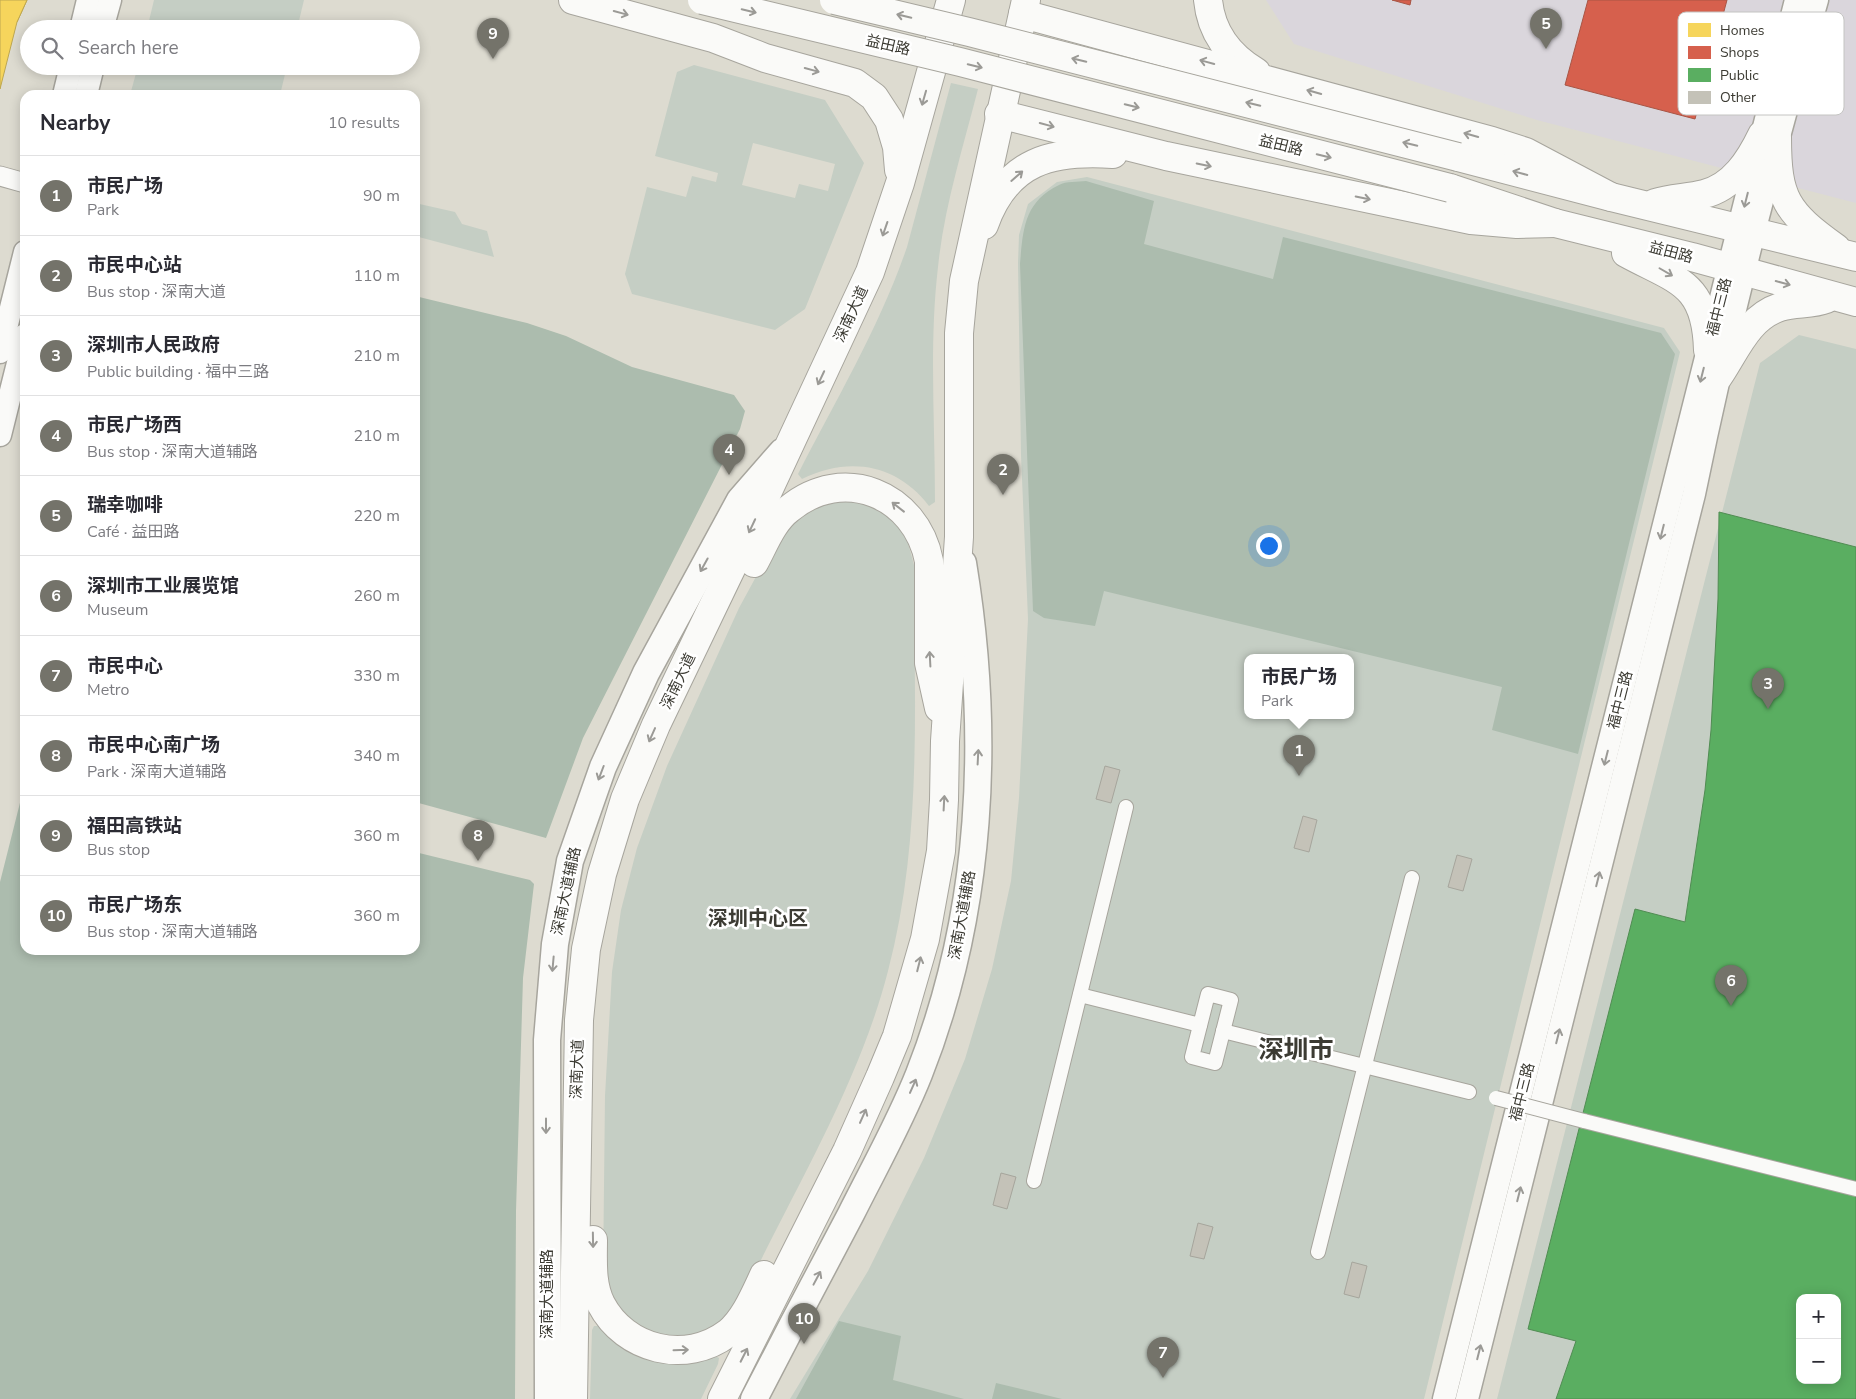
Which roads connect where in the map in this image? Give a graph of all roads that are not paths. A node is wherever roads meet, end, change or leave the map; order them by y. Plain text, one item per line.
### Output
1 (88, 0) edge
2 (110, 0) edge
3 (574, 0) edge
4 (702, 0) edge
5 (834, 0) edge
6 (949, 0) edge
7 (1208, 0) edge
8 (1817, 0) edge
9 (1024, 7) edge
10 (1813, 12) edge
11 (83, 20) edge
12 (104, 20) edge
13 (69, 75) edge
14 (91, 75) edge
15 (1270, 80) junction
16 (65, 90) edge
17 (87, 90) edge
18 (1000, 114) junction
19 (1774, 115) edge
20 (1777, 115) edge
21 (1770, 136) junction
22 (1166, 156) junction
23 (0, 176) edge
24 (20, 182) edge
25 (900, 183) junction
26 (1611, 197) junction
27 (1648, 205) junction
28 (1555, 223) junction
29 (1747, 230) junction
30 (1594, 232) junction
31 (1851, 256) edge
32 (1737, 270) junction
33 (20, 272) edge
34 (964, 280) junction
35 (1844, 299) edge
36 (20, 346) edge
37 (1708, 350) junction
38 (0, 352) edge
39 (7, 375) edge
40 (1718, 378) junction
41 (0, 435) edge
42 (792, 440) junction
43 (959, 537) junction
44 (699, 639) junction
45 (945, 741) junction
46 (1126, 807) dead end
47 (1412, 878) dead end
48 (1080, 995) junction
49 (1200, 1025) junction
50 (1223, 1031) junction
51 (1365, 1066) junction
52 (1469, 1092) dead end
53 (1496, 1098) dead end
54 (576, 1106) junction
55 (847, 1151) junction
56 (1034, 1181) dead end
57 (1856, 1190) edge
58 (1318, 1252) dead end
59 (548, 1399) edge
60 (573, 1399) edge
61 (722, 1399) edge
62 (754, 1399) edge
63 (1444, 1399) edge
64 (1467, 1399) edge

1 - 11 street
2 - 12 street
3 -> 25 main road
4 -> 28 main road, 益田路, bridge
26 -> 5 main road, 益田路, bridge
6 -> 25 main road, 深南大道
7 - 15 main road
8 - 10 street, 福中三路
15 -> 9 main road
9 - 18 main road
13 - 16 street
14 - 17 street
26 -> 15 main road
18 -> 22 main road
18 - 34 main road
19 - 21 street, 福中三路
20 - 21 street, 福中三路
21 - 27 main road
21 - 29 street, 福中三路
21 - 31 main road
22 -> 28 main road
34 -> 22 main road
23 - 24 street
25 -> 42 main road, 深南大道
26 - 27 main road, 益田路
27 - 29 main road, 益田路
28 - 30 main road, 益田路
29 - 31 main road, 益田路
29 - 32 street, 福中三路
30 - 32 main road, 益田路
30 -> 37 main road
32 -> 35 main road, 益田路
32 - 37 street, 福中三路
32 - 40 street, 福中三路
33 - 38 street
34 - 43 main road
35 - 40 main road
36 - 39 street
37 -> 63 street, 福中三路
39 - 41 street
64 -> 40 street, 福中三路
42 -> 44 main road, 深南大道
42 -> 59 main road, 深南大道辅路
43 - 45 main road
62 -> 43 main road, 深南大道辅路
45 -> 44 main road
44 -> 54 main road, 深南大道
55 -> 45 main road
46 - 48 street
47 - 51 street
48 - 49 street
48 - 56 street
49 - 50 street
49 - 50 street
50 - 51 street
51 - 52 street
51 - 58 street
53 - 57 street, bridge
54 -> 55 main road
54 - 60 main road, 深南大道
61 -> 55 main road

